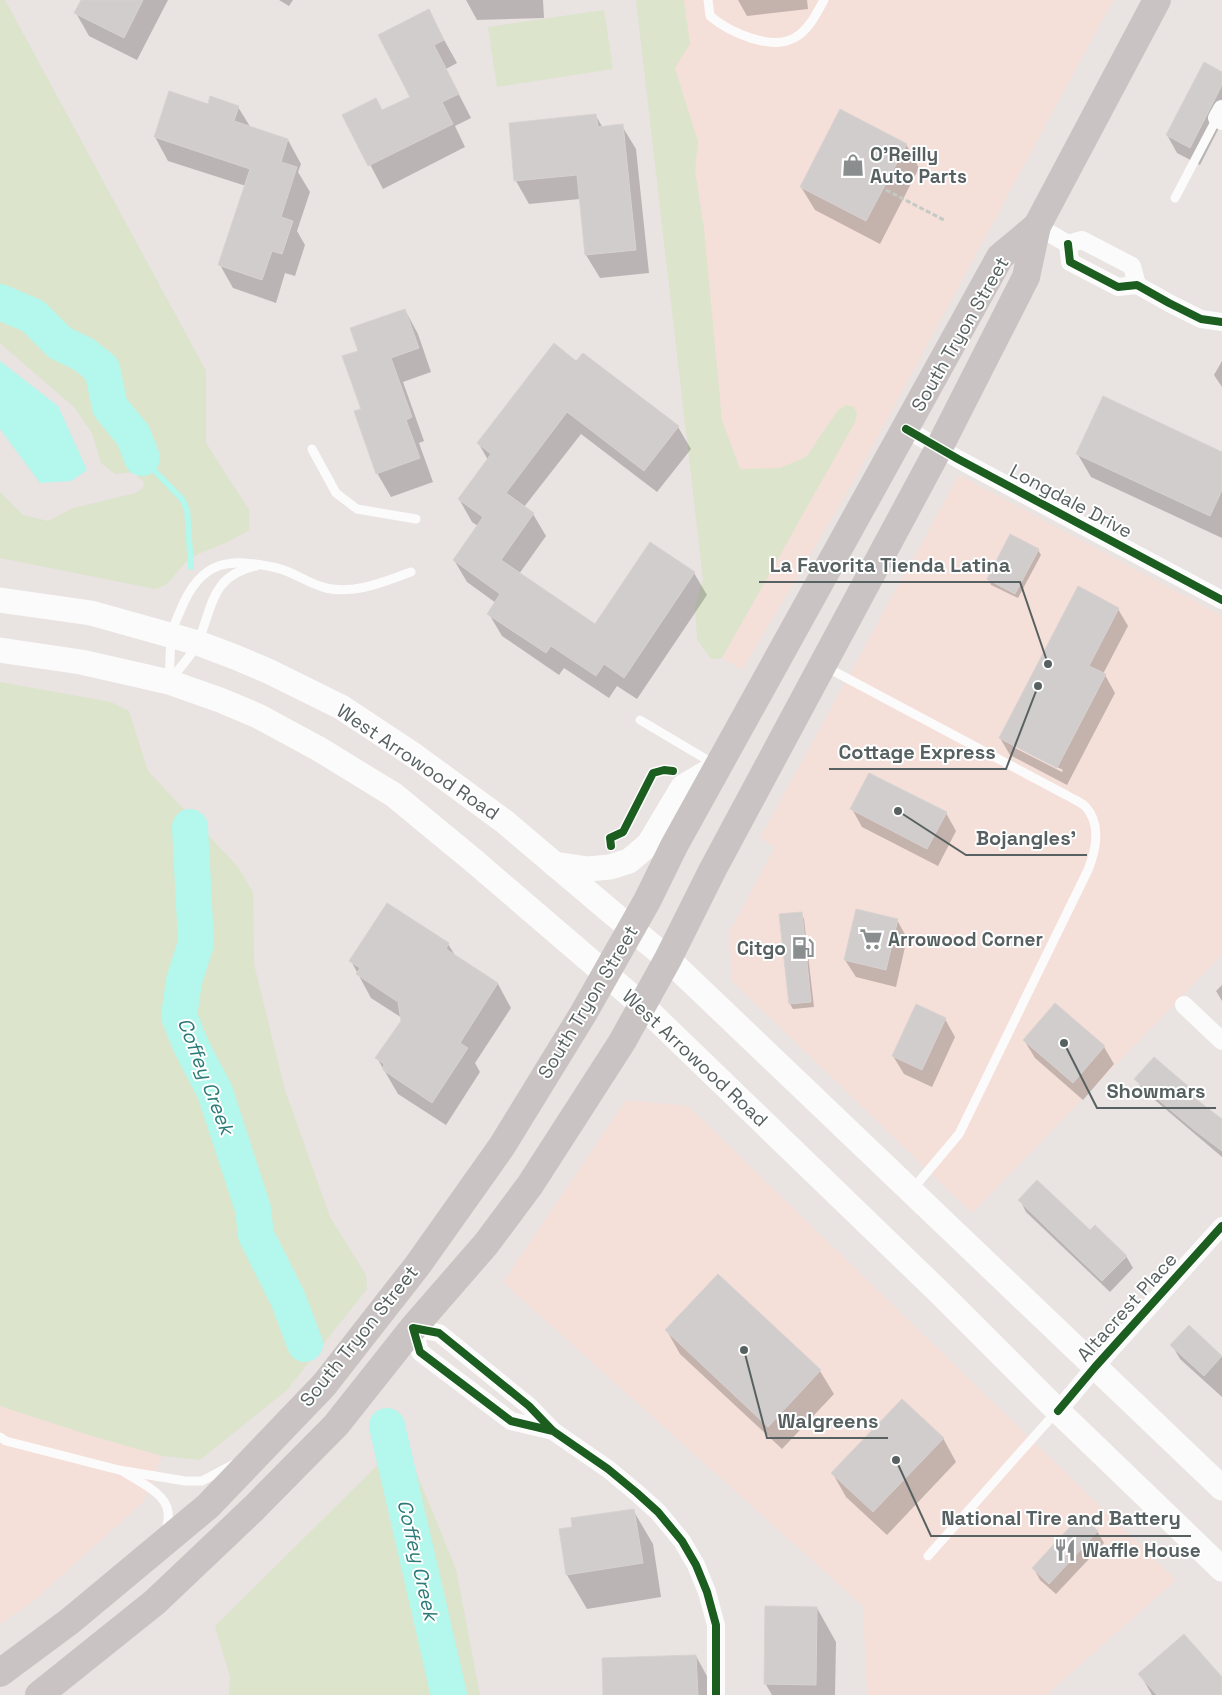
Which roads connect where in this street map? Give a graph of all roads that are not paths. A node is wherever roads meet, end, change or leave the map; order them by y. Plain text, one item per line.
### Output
1 (708, 0) edge
2 (824, 0) edge
3 (1157, 0) edge
4 (1220, 116) edge
5 (1175, 198) dead end
6 (1037, 226) junction
7 (1068, 244) junction
8 (1137, 285) junction
9 (1222, 322) edge
10 (906, 429) junction
11 (312, 448) dead end
12 (939, 448) junction
13 (416, 519) dead end
14 (261, 565) junction
15 (411, 572) dead end
16 (0, 600) edge
17 (1222, 600) edge
18 (171, 635) junction
19 (198, 643) junction
20 (0, 650) edge
21 (822, 665) junction
22 (169, 682) junction
23 (640, 720) dead end
24 (718, 766) junction
25 (554, 864) junction
26 (631, 929) junction
27 (668, 959) junction
28 (605, 974) junction
29 (1184, 1005) dead end
30 (643, 1006) junction
31 (1222, 1041) edge
32 (911, 1191) junction
33 (1222, 1226) edge
34 (414, 1328) junction
35 (1095, 1367) junction
36 (1058, 1411) junction
37 (553, 1432) junction
38 (0, 1437) edge
39 (261, 1450) junction
40 (119, 1470) junction
41 (1222, 1488) edge
42 (165, 1542) junction
43 (928, 1556) dead end
44 (1222, 1569) edge
45 (0, 1673) edge
46 (39, 1695) edge
47 (716, 1695) edge

1 - 2 lane
3 - 6 main road, South Tryon Street
4 - 5 lane
6 - 7 street
6 - 10 main road, South Tryon Street
6 - 12 main road, South Tryon Street
7 - 8 street
7 - 8 street
8 - 9 street
10 - 12 street, Longdale Drive
10 - 24 main road, South Tryon Street
11 - 13 lane
12 - 17 street, Longdale Drive
12 - 21 main road, South Tryon Street
14 - 15 lane
14 - 18 lane
14 - 19 lane
16 - 18 main road, West Arrowood Road
18 - 19 main road, West Arrowood Road
18 - 22 lane
19 - 22 lane
19 - 25 main road, West Arrowood Road
20 - 22 main road, West Arrowood Road
21 - 27 main road, South Tryon Street
21 - 32 lane
22 - 28 main road, West Arrowood Road
23 - 24 lane
24 - 25 main road
24 - 26 main road, South Tryon Street
25 - 26 main road, West Arrowood Road
26 - 27 main road, West Arrowood Road
26 - 28 main road, South Tryon Street
27 - 30 main road, South Tryon Street
27 - 32 main road, West Arrowood Road
28 - 30 main road, West Arrowood Road
28 - 39 main road, South Tryon Street
29 - 31 street
30 - 34 main road, South Tryon Street
30 - 36 main road, West Arrowood Road
32 - 35 main road, West Arrowood Road
33 - 35 street, Altacrest Place
34 - 37 street
34 - 37 street
34 - 46 main road, South Tryon Street
35 - 36 street, Altacrest Place
35 - 41 main road, West Arrowood Road
36 - 43 lane
36 - 44 main road, West Arrowood Road
37 - 47 street
38 - 40 lane
39 - 40 lane
39 - 42 main road, South Tryon Street
40 - 42 lane
42 - 45 main road, South Tryon Street

